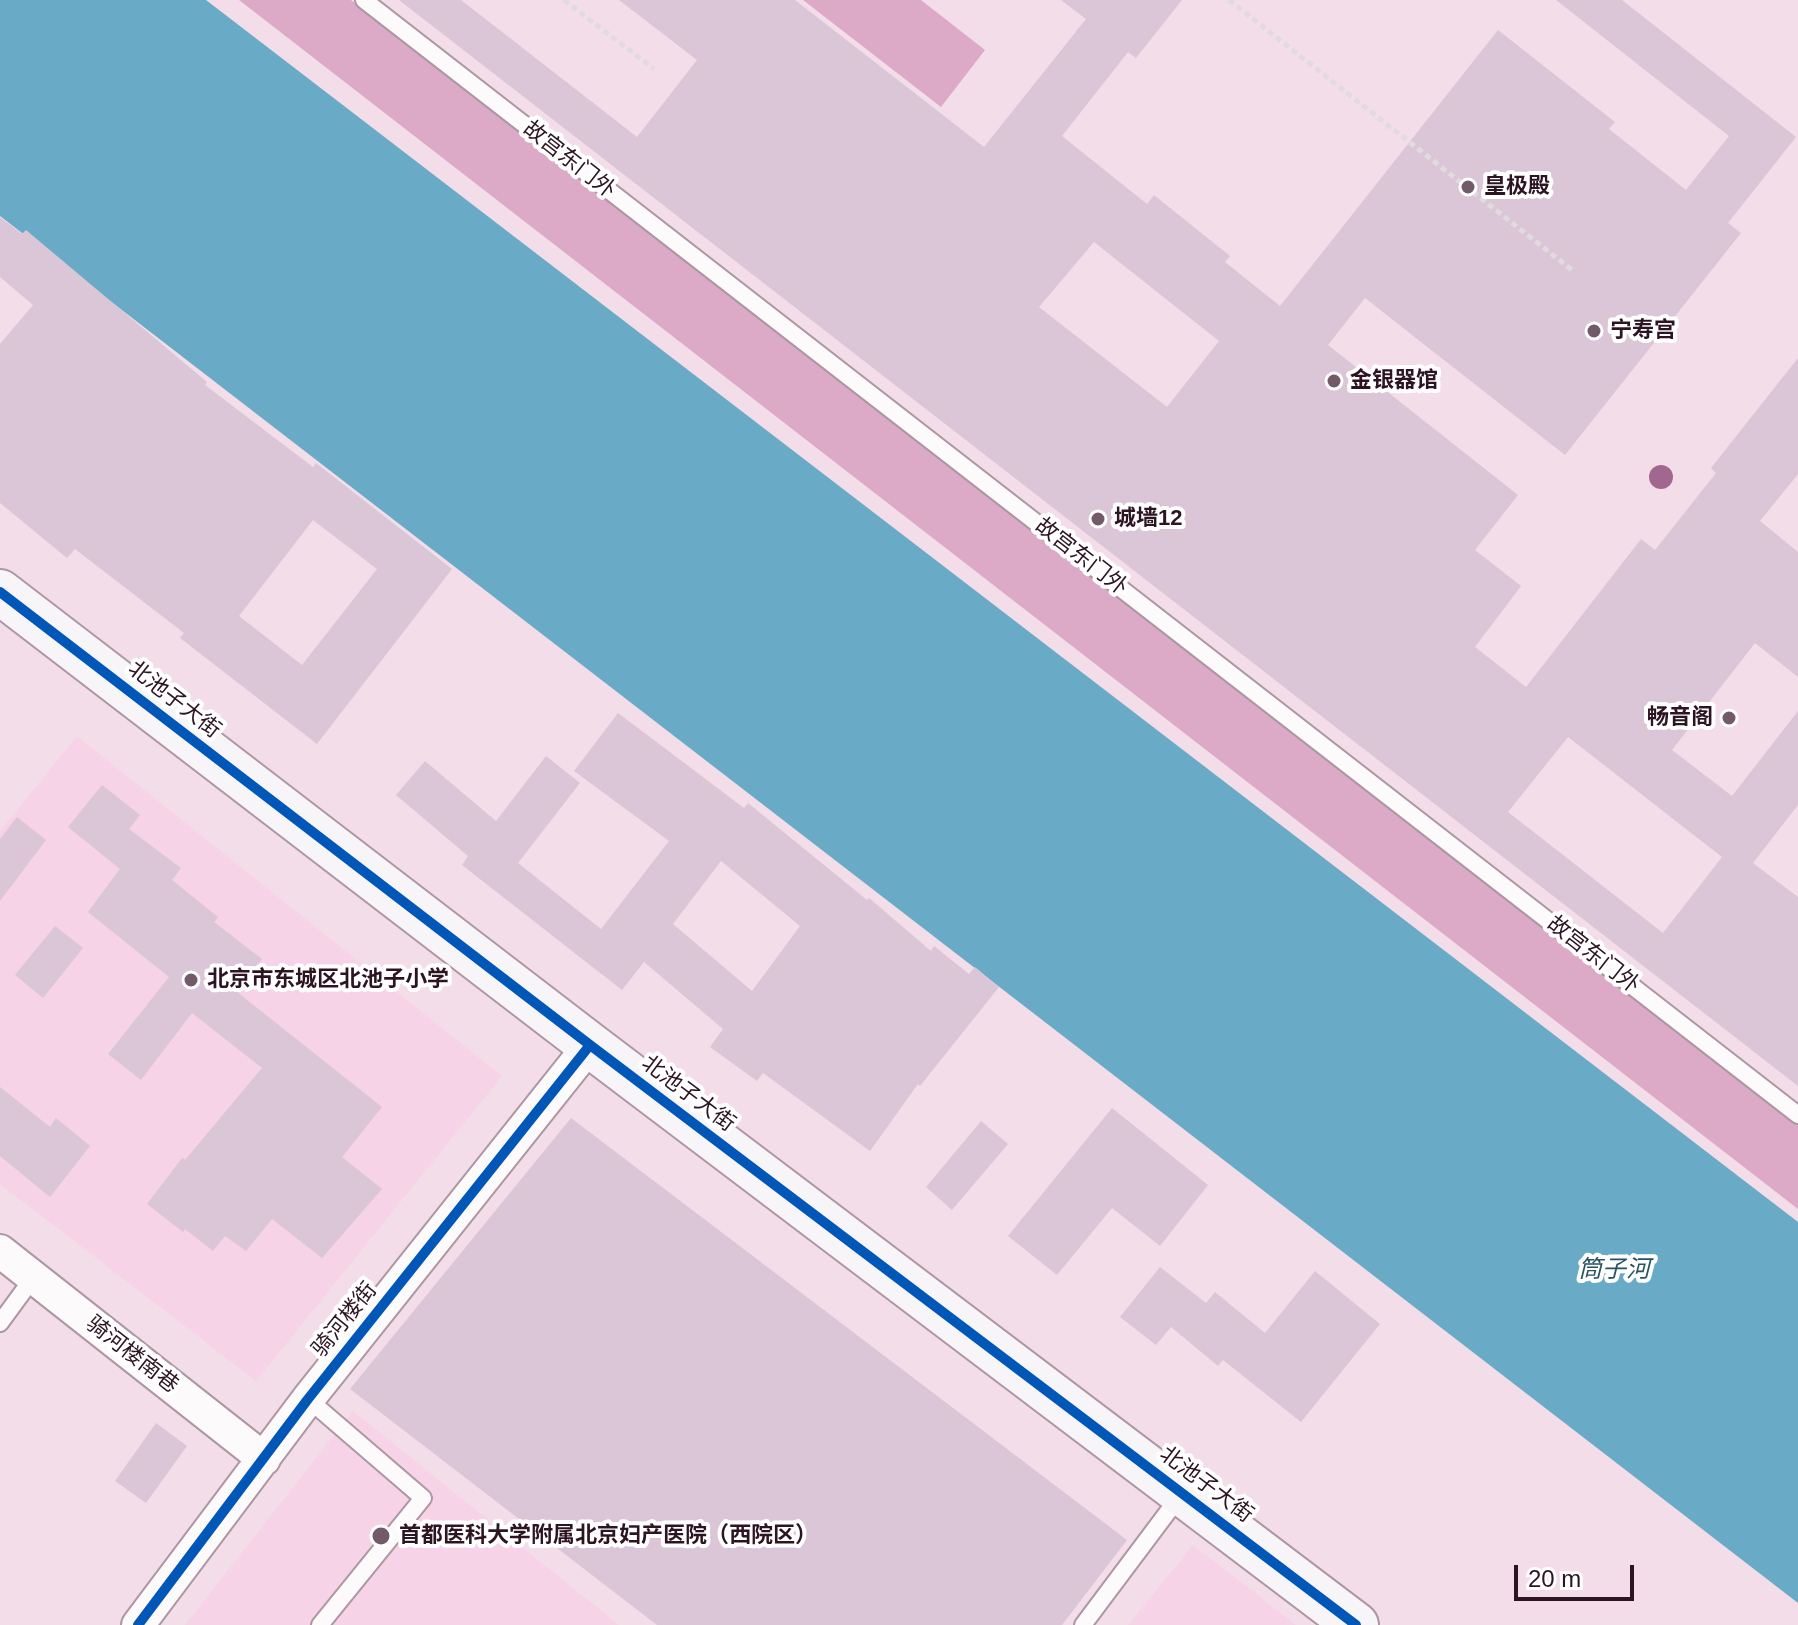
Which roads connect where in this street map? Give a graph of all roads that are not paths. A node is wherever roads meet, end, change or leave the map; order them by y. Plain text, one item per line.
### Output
1 (364, 0) edge
2 (0, 592) edge
3 (590, 1045) junction
4 (1798, 1115) edge
5 (0, 1251) edge
6 (33, 1278) junction
7 (0, 1323) edge
8 (308, 1399) junction
9 (264, 1459) junction
10 (1183, 1492) junction
11 (138, 1625) edge
12 (320, 1625) edge
13 (1083, 1625) edge
14 (1356, 1625) edge

1 - 4 lane, 故宫东门外
2 - 3 street, 北池子大街
3 - 8 street, 骑河楼街
3 - 10 street, 北池子大街
5 - 6 street, 骑河楼南巷
6 - 7 lane
6 - 9 street, 骑河楼南巷
8 - 9 street, 骑河楼街
8 - 12 lane
9 - 11 street, 骑河楼街
10 - 13 lane
10 - 14 street, 北池子大街

